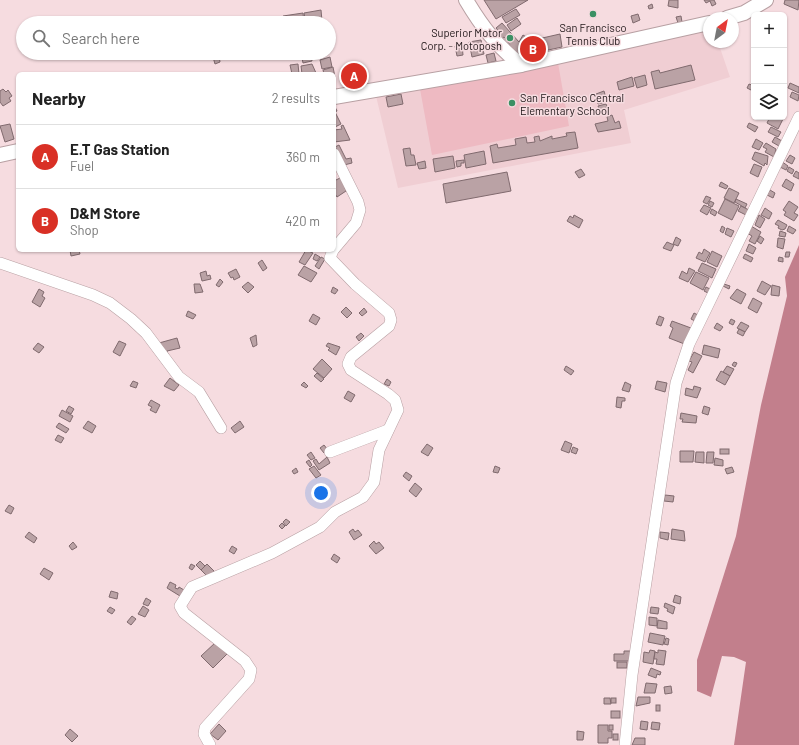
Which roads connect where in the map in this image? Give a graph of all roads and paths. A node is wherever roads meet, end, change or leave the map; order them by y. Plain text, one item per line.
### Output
1 (466, 0) edge
2 (766, 0) edge
3 (739, 14) edge
4 (703, 25) edge
5 (521, 65) junction
6 (336, 97) edge
7 (799, 117) edge
8 (16, 151) edge
9 (0, 155) edge
10 (336, 158) edge
11 (336, 246) edge
12 (332, 252) edge
13 (0, 263) edge
14 (221, 428) dead end
15 (388, 430) junction
16 (330, 452) dead end
17 (210, 745) edge
18 (625, 745) edge

1 - 5 main road
2 - 3 main road
4 - 5 main road
5 - 6 main road
7 - 18 street
8 - 9 main road
10 - 11 street
12 - 15 street
13 - 14 street
15 - 16 street
15 - 17 street

